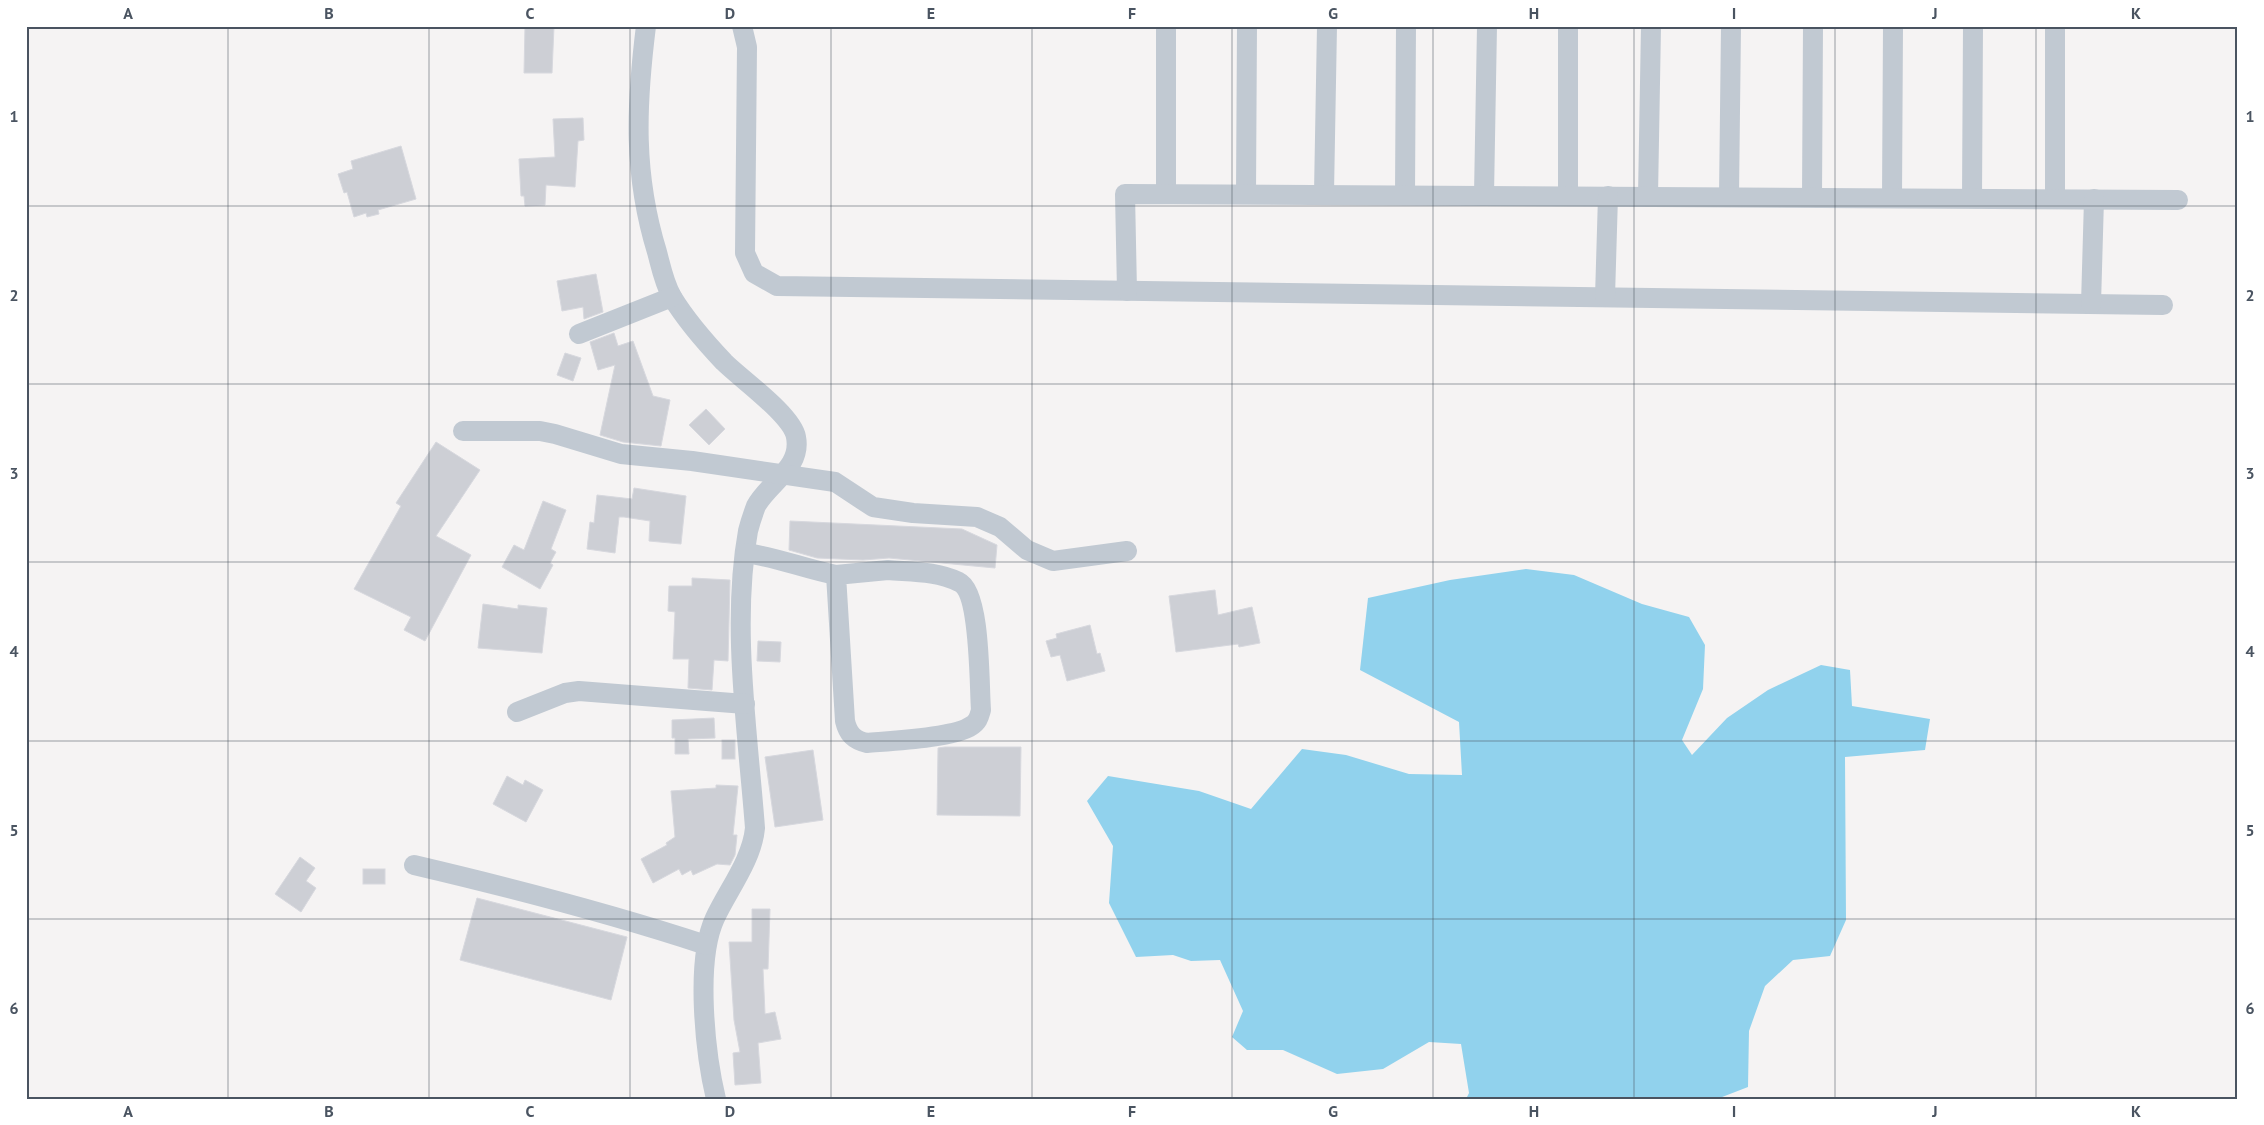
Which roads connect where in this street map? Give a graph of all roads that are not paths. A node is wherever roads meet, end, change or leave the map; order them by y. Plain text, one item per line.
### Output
1 (646, 26) edge
2 (742, 26) edge
3 (1166, 26) edge
4 (1247, 26) edge
5 (1326, 26) edge
6 (1406, 26) edge
7 (1487, 26) edge
8 (1568, 26) edge
9 (1651, 26) edge
10 (1731, 26) edge
11 (1813, 26) edge
12 (1892, 26) edge
13 (1973, 26) edge
14 (2055, 26) edge
15 (1166, 192) junction
16 (1246, 193) junction
17 (1324, 193) junction
18 (1405, 194) junction
19 (1484, 195) junction
20 (1568, 195) junction
21 (1608, 196) junction
22 (1648, 196) junction
23 (1729, 196) junction
24 (1812, 197) junction
25 (1892, 198) junction
26 (1972, 198) junction
27 (2055, 199) junction
28 (2094, 199) junction
29 (2178, 200) dead end
30 (1127, 291) junction
31 (672, 296) junction
32 (1605, 297) junction
33 (2091, 304) junction
34 (2163, 305) dead end
35 (579, 334) dead end
36 (464, 431) dead end
37 (783, 474) junction
38 (1127, 551) dead end
39 (746, 553) junction
40 (836, 575) junction
41 (744, 704) junction
42 (517, 712) dead end
43 (414, 865) dead end
44 (706, 945) junction
45 (716, 1099) edge

1 - 31 street
2 - 30 street
3 - 15 street
4 - 16 street
5 - 17 street
6 - 18 street
7 - 19 street
8 - 20 street
9 - 22 street
10 - 23 street
11 - 24 street
12 - 25 street
13 - 26 street
14 - 27 street
15 - 16 street
15 - 30 street
16 - 17 street
17 - 18 street
18 - 19 street
19 - 20 street
20 - 21 street
21 - 22 street
21 - 32 street
22 - 23 street
23 - 24 street
24 - 25 street
25 - 26 street
26 - 27 street
27 - 28 street
28 - 29 street
28 - 33 street
30 - 32 street
31 - 35 street
31 - 37 street
32 - 33 street
33 - 34 street
36 - 37 street
37 - 38 street
37 - 39 street
39 - 40 street
39 - 41 street
40 - 40 street
41 - 42 street
41 - 44 street
43 - 44 street
44 - 45 street

